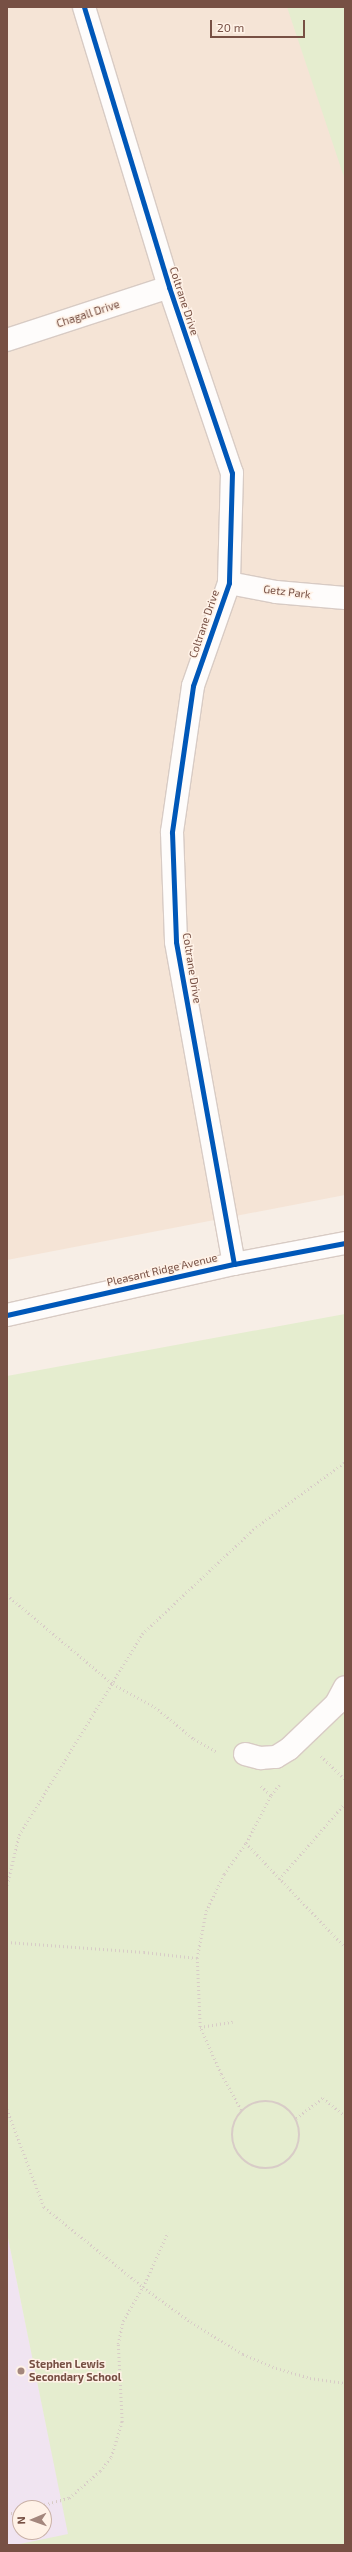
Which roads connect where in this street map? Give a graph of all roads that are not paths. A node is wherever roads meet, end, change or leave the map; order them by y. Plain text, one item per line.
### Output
1 (84, 7) edge
2 (168, 288) junction
3 (7, 340) edge
4 (229, 583) junction
5 (345, 598) edge
6 (345, 1243) edge
7 (234, 1264) junction
8 (7, 1315) edge
9 (345, 1687) edge
10 (245, 1754) dead end

1 - 2 street, Coltrane Drive
2 - 3 street, Chagall Drive
2 - 4 street, Coltrane Drive
4 - 5 street, Getz Park
4 - 7 street, Coltrane Drive
6 - 7 street, Pleasant Ridge Avenue
7 - 8 street, Pleasant Ridge Avenue
9 - 10 street

